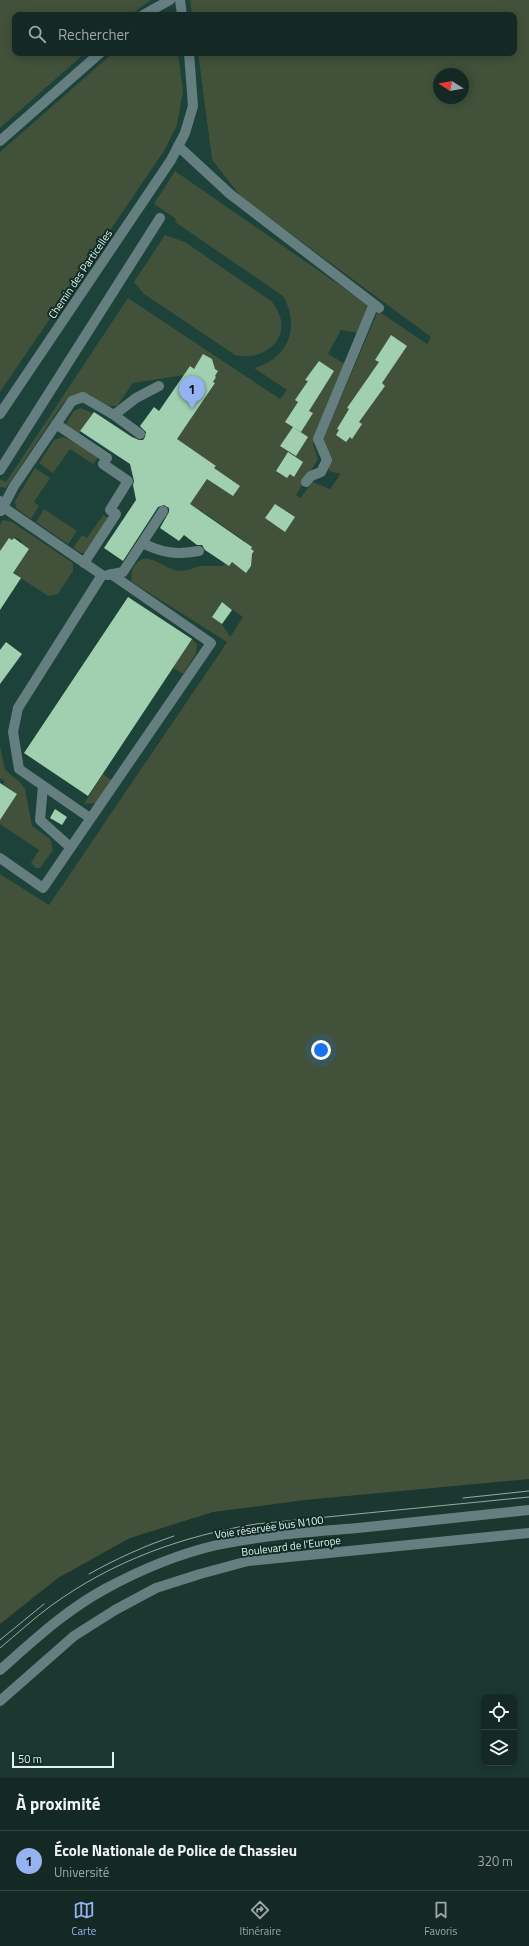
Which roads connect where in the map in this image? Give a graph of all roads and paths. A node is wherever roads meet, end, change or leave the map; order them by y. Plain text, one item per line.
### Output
1 (170, 0) edge
2 (180, 0) edge
3 (149, 12) edge
4 (182, 12) edge
5 (97, 56) edge
6 (189, 56) edge
7 (0, 141) edge
8 (178, 146) junction
9 (160, 218) dead end
10 (159, 386) dead end
11 (0, 414) edge
12 (114, 415) junction
13 (56, 424) junction
14 (140, 434) dead end
15 (0, 470) edge
16 (306, 482) dead end
17 (1, 507) edge
18 (163, 511) dead end
19 (142, 543) junction
20 (199, 551) dead end
21 (84, 563) junction
22 (107, 575) junction
23 (43, 786) junction
24 (90, 818) junction
25 (70, 847) junction
26 (0, 858) edge
27 (529, 1510) edge
28 (529, 1533) edge
29 (0, 1670) edge
30 (0, 1700) edge

1 - 3 street
2 - 4 street
5 - 7 street
6 - 8 street, Chemin des Particelles
8 - 11 street, Chemin des Particelles
8 - 16 street
9 - 15 street
10 - 12 street
12 - 13 street
12 - 14 street
13 - 17 street
13 - 21 street
17 - 21 street
18 - 19 street
19 - 20 street
19 - 22 street
21 - 22 street
22 - 23 street
22 - 24 street
23 - 24 street
23 - 25 street
24 - 25 street
25 - 26 street
27 - 29 street, Voie réservée bus N100
28 - 30 street, Boulevard de l'Europe

